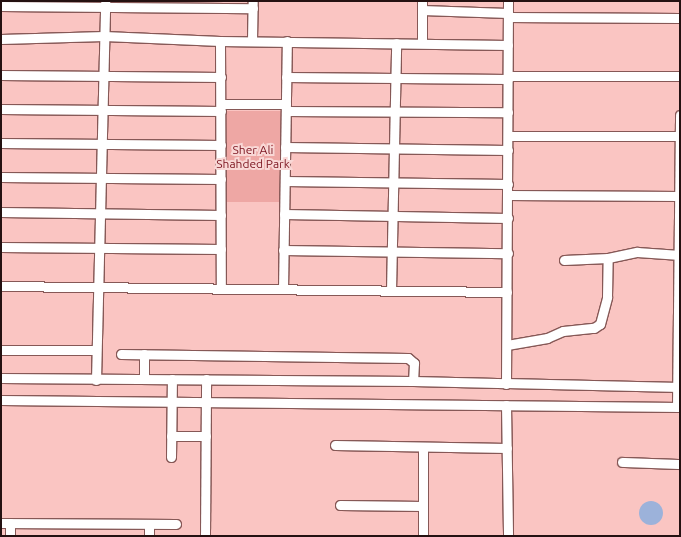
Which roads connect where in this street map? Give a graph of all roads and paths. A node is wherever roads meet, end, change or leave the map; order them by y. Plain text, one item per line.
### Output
1 (508, 1) edge
2 (104, 4) edge
3 (253, 5) edge
4 (1, 6) edge
5 (422, 6) edge
6 (508, 15) junction
7 (680, 18) edge
8 (104, 36) junction
9 (1, 39) edge
10 (252, 40) junction
11 (220, 41) junction
12 (287, 41) junction
13 (396, 43) junction
14 (422, 43) junction
15 (508, 45) junction
16 (1, 75) edge
17 (680, 76) edge
18 (103, 77) junction
19 (221, 77) junction
20 (286, 77) junction
21 (508, 77) junction
22 (396, 78) junction
23 (221, 108) junction
24 (286, 108) junction
25 (1, 109) edge
26 (102, 109) junction
27 (395, 112) junction
28 (508, 112) junction
29 (680, 115) edge
30 (508, 136) junction
31 (679, 136) edge
32 (1, 143) edge
33 (101, 144) junction
34 (221, 145) junction
35 (285, 147) junction
36 (394, 148) junction
37 (508, 150) junction
38 (680, 150) edge
39 (1, 177) edge
40 (100, 179) junction
41 (221, 179) junction
42 (285, 180) junction
43 (393, 182) junction
44 (508, 184) junction
45 (679, 185) edge
46 (508, 195) junction
47 (679, 196) edge
48 (1, 212) edge
49 (99, 212) junction
50 (284, 214) junction
51 (221, 215) junction
52 (393, 216) junction
53 (508, 218) junction
54 (679, 219) edge
55 (1, 247) edge
56 (98, 247) junction
57 (221, 249) junction
58 (284, 250) junction
59 (392, 252) junction
60 (508, 253) junction
61 (679, 255) edge
62 (608, 258) junction
63 (564, 260) dead end
64 (1, 286) edge
65 (96, 286) junction
66 (221, 288) junction
67 (283, 289) junction
68 (391, 291) junction
69 (507, 292) junction
70 (679, 294) edge
71 (507, 345) junction
72 (1, 350) edge
73 (95, 350) junction
74 (121, 354) dead end
75 (678, 359) edge
76 (144, 361) junction
77 (1, 378) edge
78 (413, 378) junction
79 (144, 379) junction
80 (172, 379) junction
81 (206, 379) junction
82 (96, 380) junction
83 (506, 384) junction
84 (678, 386) edge
85 (1, 400) edge
86 (171, 401) junction
87 (206, 401) junction
88 (506, 405) junction
89 (678, 407) edge
90 (171, 436) junction
91 (206, 436) junction
92 (335, 445) dead end
93 (423, 447) junction
94 (507, 448) junction
95 (171, 457) dead end
96 (622, 462) dead end
97 (680, 464) edge
98 (340, 505) dead end
99 (423, 506) junction
100 (6, 523) edge
101 (149, 524) junction
102 (176, 524) dead end
103 (78, 525) junction
104 (10, 536) edge
105 (77, 536) edge
106 (149, 536) edge
107 (205, 536) edge
108 (423, 536) edge
109 (508, 536) edge

1 - 6 street
2 - 3 street
2 - 4 street
2 - 8 street
3 - 10 street
5 - 6 street
5 - 14 street
6 - 7 street
6 - 15 street
8 - 9 street
8 - 11 street
8 - 18 street
10 - 11 street
10 - 12 street
11 - 19 street
12 - 13 street
12 - 20 street
13 - 14 street
13 - 22 street
14 - 15 street
15 - 21 street
16 - 18 street
17 - 21 street
18 - 19 street
18 - 26 street
19 - 23 street
20 - 22 street
20 - 24 street
21 - 22 street
21 - 28 street
22 - 27 street
23 - 24 street
23 - 26 street
23 - 34 street
24 - 27 street
24 - 35 street
25 - 26 street
26 - 33 street
27 - 28 street
27 - 36 street
28 - 30 street
29 - 31 street
30 - 31 street
30 - 37 street
31 - 38 street
32 - 33 street
33 - 34 street
33 - 40 street
34 - 41 street
35 - 36 street
35 - 42 street
36 - 37 street
36 - 43 street
37 - 44 street
38 - 45 street
39 - 40 street
40 - 41 street
40 - 49 street
41 - 51 street
42 - 43 street
42 - 50 street
43 - 44 street
43 - 52 street
44 - 46 street
45 - 47 street
46 - 47 street
46 - 53 street
47 - 54 street
48 - 49 street
49 - 51 street
49 - 56 street
50 - 52 street
50 - 58 street
51 - 57 street
52 - 53 street
52 - 59 street
53 - 60 street
54 - 61 street
55 - 56 street
56 - 57 street
56 - 65 street
57 - 66 street
58 - 59 street
58 - 67 street
59 - 60 street
59 - 68 street
60 - 69 street
61 - 62 street
61 - 70 street
62 - 63 street
62 - 71 street
64 - 65 street
65 - 66 street
65 - 73 street
66 - 67 street
67 - 68 street
68 - 69 street
69 - 71 street
70 - 75 street
71 - 83 street
72 - 73 street
73 - 82 street
74 - 76 street
75 - 84 street
76 - 78 street
76 - 79 street
77 - 82 street
78 - 81 street
78 - 83 street
79 - 80 street
79 - 82 street
80 - 81 street
80 - 86 street
81 - 87 street
83 - 84 street
84 - 89 street
85 - 86 street
86 - 87 street
86 - 90 street
87 - 88 street
87 - 91 street
88 - 89 street
88 - 94 street
90 - 91 street
90 - 95 street
91 - 107 street
92 - 93 street
93 - 94 street
93 - 99 street
94 - 109 street
96 - 97 street
98 - 99 street
99 - 108 street
100 - 103 street
100 - 104 street
101 - 102 street
101 - 103 street
101 - 106 street
103 - 105 street

